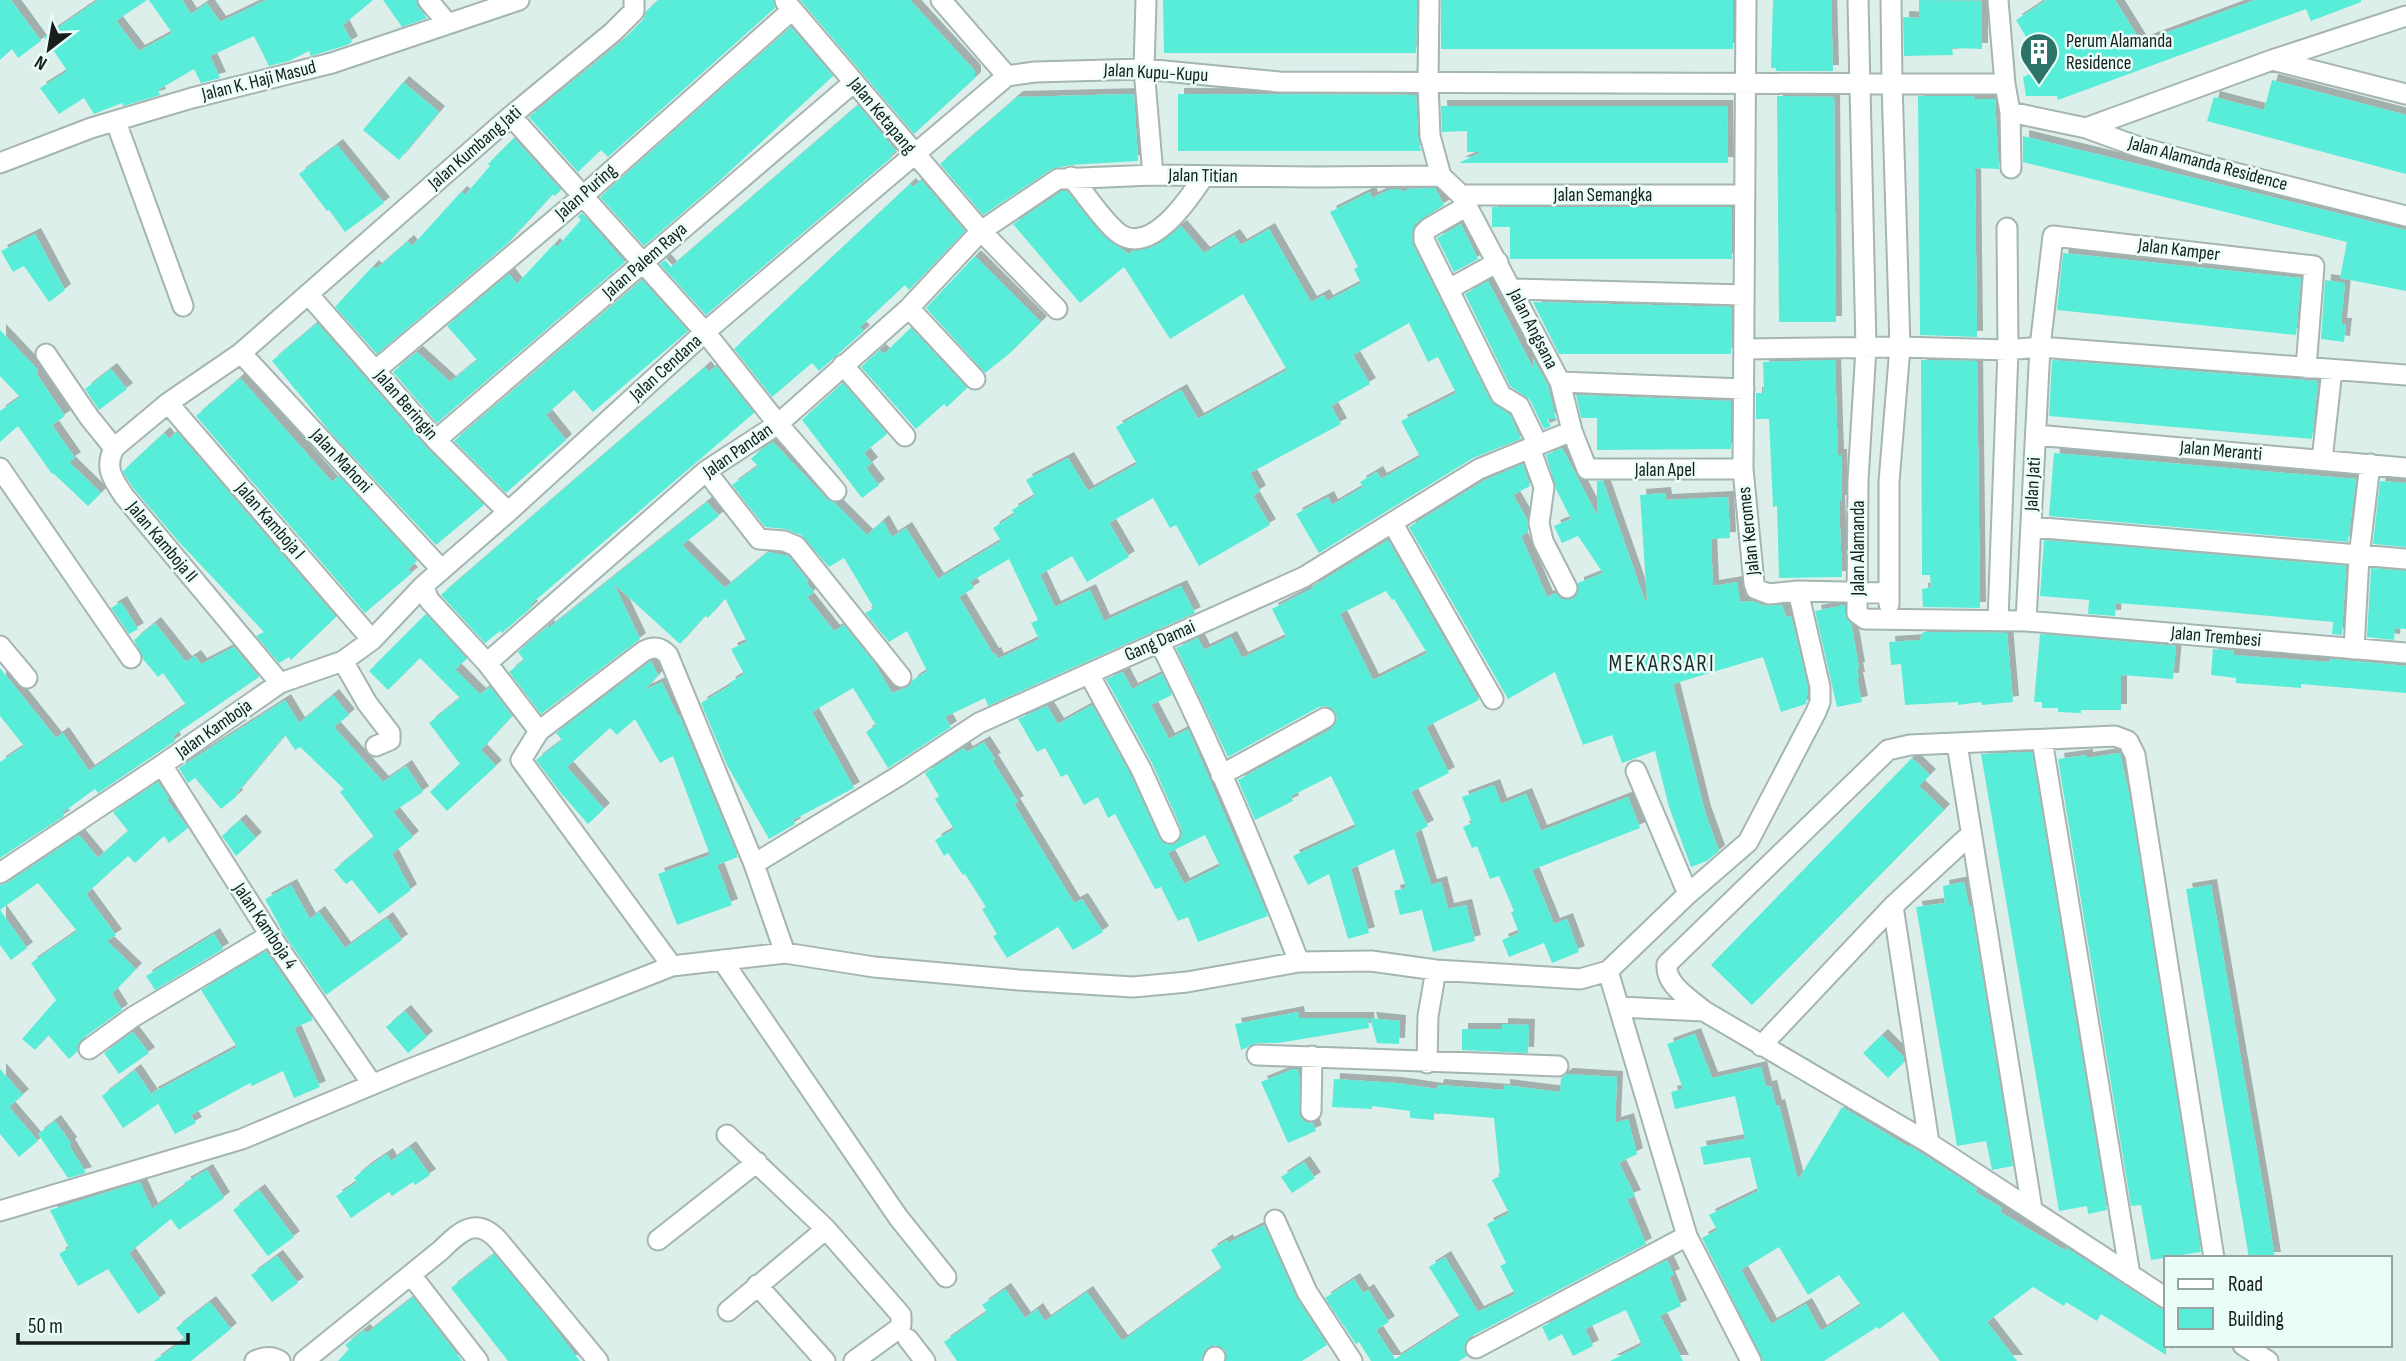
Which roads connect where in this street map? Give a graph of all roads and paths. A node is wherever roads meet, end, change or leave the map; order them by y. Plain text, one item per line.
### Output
1 (429, 0) edge
2 (519, 0) edge
3 (634, 0) edge
4 (941, 0) edge
5 (1146, 0) edge
6 (1429, 0) edge
7 (1746, 0) edge
8 (1858, 0) edge
9 (1891, 0) edge
10 (1998, 0) edge
11 (788, 5) edge
12 (2406, 16) edge
13 (448, 24) junction
14 (2272, 60) junction
15 (1144, 69) junction
16 (1007, 76) junction
17 (854, 82) junction
18 (1427, 82) junction
19 (1745, 83) junction
20 (1860, 83) junction
21 (1892, 83) junction
22 (2005, 84) junction
23 (2406, 94) edge
24 (2010, 112) junction
25 (511, 116) junction
26 (116, 122) junction
27 (2086, 128) junction
28 (914, 153) junction
29 (0, 163) edge
30 (2011, 168) dead end
31 (1153, 175) junction
32 (1204, 176) junction
33 (1441, 176) junction
34 (1071, 177) junction
35 (1745, 195) junction
36 (583, 196) junction
37 (1464, 201) junction
38 (2406, 216) edge
39 (2007, 228) dead end
40 (981, 231) junction
41 (1498, 262) junction
42 (642, 264) junction
43 (1450, 289) junction
44 (1513, 289) junction
45 (308, 294) junction
46 (1744, 295) junction
47 (183, 306) dead end
48 (909, 308) junction
49 (1057, 309) dead end
50 (705, 332) junction
51 (1900, 346) junction
52 (2040, 347) junction
53 (1866, 348) junction
54 (1744, 349) junction
55 (2008, 350) junction
56 (241, 353) junction
57 (46, 354) dead end
58 (843, 365) junction
59 (2306, 368) junction
60 (376, 370) junction
61 (2332, 370) junction
62 (2406, 375) edge
63 (975, 379) dead end
64 (1560, 382) junction
65 (1744, 389) junction
66 (168, 402) junction
67 (778, 424) junction
68 (1572, 431) junction
69 (2036, 435) junction
70 (905, 436) dead end
71 (436, 440) junction
72 (1534, 446) junction
73 (114, 448) junction
74 (2322, 460) junction
75 (2370, 464) junction
76 (0, 468) edge
77 (2406, 468) edge
78 (1743, 469) junction
79 (1587, 470) joint
80 (706, 471) junction
81 (1858, 480) junction
82 (1889, 482) junction
83 (836, 491) dead end
84 (508, 512) junction
85 (1393, 524) junction
86 (2031, 527) junction
87 (2359, 556) junction
88 (2406, 559) edge
89 (442, 569) junction
90 (423, 586) junction
91 (1567, 588) dead end
92 (1798, 591) junction
93 (1857, 592) junction
94 (1889, 593) junction
95 (1889, 618) junction
96 (1998, 620) junction
97 (2026, 621) junction
98 (372, 640) junction
99 (1159, 641) junction
100 (0, 646) edge
101 (2354, 649) junction
102 (2406, 653) edge
103 (131, 658) dead end
104 (343, 661) junction
105 (487, 663) junction
106 (1089, 674) junction
107 (901, 677) dead end
108 (27, 678) dead end
109 (280, 683) junction
110 (1493, 699) dead end
111 (1325, 718) dead end
112 (539, 731) junction
113 (2042, 740) junction
114 (1957, 744) junction
115 (376, 746) dead end
116 (162, 765) junction
117 (1636, 771) dead end
118 (1221, 775) junction
119 (1170, 832) dead end
120 (1971, 834) junction
121 (754, 864) junction
122 (0, 873) edge
123 (1688, 894) junction
124 (1893, 906) junction
125 (270, 935) junction
126 (785, 953) junction
127 (722, 960) junction
128 (1299, 962) junction
129 (672, 966) junction
130 (1436, 970) junction
131 (1608, 971) junction
132 (1619, 1007) junction
133 (1704, 1011) junction
134 (1760, 1046) junction
135 (89, 1049) dead end
136 (1257, 1055) dead end
137 (1312, 1056) junction
138 (1427, 1063) junction
139 (1558, 1066) dead end
140 (372, 1084) junction
141 (1311, 1111) dead end
142 (727, 1135) dead end
143 (1928, 1143) junction
144 (757, 1162) junction
145 (2032, 1209) junction
146 (0, 1211) edge
147 (1275, 1220) dead end
148 (826, 1228) junction
149 (1687, 1236) junction
150 (658, 1240) dead end
151 (2214, 1256) edge
152 (411, 1275) junction
153 (2130, 1275) junction
154 (946, 1277) dead end
155 (757, 1285) junction
156 (2164, 1297) edge
157 (729, 1311) dead end
158 (908, 1339) dead end
159 (2246, 1347) edge
160 (1476, 1348) dead end
161 (255, 1361) edge
162 (280, 1361) edge
163 (304, 1361) edge
164 (478, 1361) edge
165 (598, 1361) edge
166 (825, 1361) edge
167 (854, 1361) edge
168 (925, 1361) edge
169 (1352, 1361) edge
170 (1751, 1361) edge
171 (2268, 1361) edge

1 - 13 street
2 - 13 street, Jalan K. Haji Masud
3 - 25 street, Jalan Kumbang Jati
4 - 16 street
5 - 15 street
6 - 18 street
7 - 19 street, Jalan Keromes
8 - 20 street, Jalan Alamanda
9 - 21 street, Jalan Alamanda
10 - 22 street
11 - 17 street, Jalan Ketapang
11 - 36 street, Jalan Puring
12 - 14 street
13 - 26 street, Jalan K. Haji Masud
14 - 23 street
14 - 27 street
15 - 16 street, Jalan Kupu-Kupu
15 - 18 street, Jalan Kupu-Kupu
15 - 31 street
16 - 28 street
17 - 28 street, Jalan Ketapang
17 - 42 street, Jalan Palem Raya
18 - 19 street, Jalan Kupu-Kupu
18 - 33 street
19 - 20 street, Jalan Kupu-Kupu
19 - 35 street, Jalan Keromes
20 - 21 street, Jalan Kupu-Kupu
20 - 53 street, Jalan Alamanda
21 - 22 street, Jalan Kupu-Kupu
21 - 51 street, Jalan Alamanda
22 - 24 street
24 - 27 street, Jalan Alamanda Residence
24 - 30 street
25 - 36 street
25 - 45 street, Jalan Kumbang Jati
26 - 29 street, Jalan K. Haji Masud
26 - 47 street
27 - 38 street, Jalan Alamanda Residence
28 - 40 street, Jalan Ketapang
28 - 50 street, Jalan Cendana
31 - 32 street, Jalan Titian
31 - 34 street, Jalan Titian
32 - 33 street, Jalan Titian
32 - 34 street
33 - 37 street, Jalan Angsana
34 - 40 street, Jalan Titian
35 - 37 street, Jalan Semangka
35 - 46 street, Jalan Keromes
36 - 42 street
36 - 60 street, Jalan Puring
37 - 41 street, Jalan Angsana
37 - 43 street
39 - 55 street, Jalan Jati
40 - 48 street, Jalan Pandan
40 - 49 street, Jalan Ketapang
41 - 43 street
41 - 44 street, Jalan Angsana
42 - 50 street
42 - 71 street, Jalan Palem Raya
43 - 72 street
44 - 46 street
44 - 64 street, Jalan Angsana
45 - 56 street, Jalan Kumbang Jati
45 - 60 street, Jalan Beringin
46 - 54 street, Jalan Keromes
48 - 58 street, Jalan Pandan
48 - 63 street
50 - 67 street
50 - 84 street, Jalan Cendana
51 - 53 street
51 - 55 street
51 - 82 street, Jalan Alamanda
52 - 55 street
52 - 59 street
52 - 59 street, Jalan Kamper
52 - 69 street, Jalan Jati
53 - 54 street
53 - 81 street, Jalan Alamanda
54 - 65 street, Jalan Keromes
55 - 96 street, Jalan Jati
56 - 66 street, Jalan Kumbang Jati
56 - 89 street, Jalan Mahoni
57 - 73 street
58 - 67 street, Jalan Pandan
58 - 70 street
59 - 61 street
60 - 71 street, Jalan Beringin
61 - 62 street
61 - 74 street
64 - 65 street
64 - 68 street, Jalan Angsana
65 - 78 street, Jalan Keromes
66 - 73 street
66 - 98 street, Jalan Kamboja I
67 - 80 street, Jalan Pandan
67 - 83 street
68 - 72 street, Gang Damai
68 - 79 street, Jalan Angsana
69 - 74 street, Jalan Meranti
69 - 86 street, Jalan Jati
71 - 84 street, Jalan Beringin
72 - 85 street, Gang Damai
72 - 91 street
73 - 109 street, Jalan Kamboja II
74 - 75 street, Jalan Meranti
75 - 77 street, Jalan Meranti
75 - 87 street
76 - 103 street
78 - 79 street, Jalan Apel
78 - 92 street, Jalan Keromes
80 - 105 street, Jalan Pandan
80 - 107 street
81 - 82 street
81 - 93 street, Jalan Alamanda
82 - 94 street, Jalan Alamanda
84 - 89 street, Jalan Cendana
85 - 99 street, Gang Damai
85 - 110 street
86 - 87 street
86 - 97 street, Jalan Jati
87 - 88 street
87 - 101 street
89 - 90 street, Jalan Cendana
90 - 98 street, Jalan Kamboja
90 - 105 street
92 - 93 street
92 - 123 street
93 - 94 street
93 - 95 street, Jalan Alamanda
94 - 95 street, Jalan Alamanda
95 - 96 street, Jalan Trembesi
96 - 97 street, Jalan Trembesi
97 - 101 street, Jalan Trembesi
98 - 104 street, Jalan Kamboja
99 - 106 street, Gang Damai
99 - 118 street
100 - 108 street
101 - 102 street, Jalan Trembesi
104 - 109 street, Jalan Kamboja
104 - 115 street
105 - 112 street
106 - 119 street
106 - 121 street, Gang Damai
109 - 116 street, Jalan Kamboja
111 - 118 street
112 - 121 street
112 - 129 street
113 - 114 street
113 - 151 street
113 - 153 street
114 - 120 street
114 - 133 street
116 - 122 street, Jalan Kamboja
116 - 125 street, Jalan Kamboja 4
117 - 123 street
118 - 128 street
120 - 124 street
120 - 145 street
121 - 126 street
123 - 131 street
124 - 134 street
124 - 143 street
125 - 135 street
125 - 140 street, Jalan Kamboja 4
126 - 127 street
126 - 128 street
127 - 129 street
127 - 154 street
128 - 130 street
129 - 140 street
130 - 131 street
130 - 138 street
131 - 132 street
132 - 133 street
132 - 149 street
133 - 134 street
134 - 143 street
136 - 137 street
137 - 138 street
137 - 141 street
138 - 139 street
140 - 146 street
142 - 144 street
143 - 145 street
144 - 148 street
144 - 150 street
145 - 153 street
147 - 169 street
148 - 155 street
148 - 167 street
149 - 160 street
149 - 170 street
152 - 163 street
152 - 164 street
152 - 165 street
153 - 156 street
155 - 157 street
155 - 166 street
158 - 168 street
159 - 171 street
161 - 162 street

